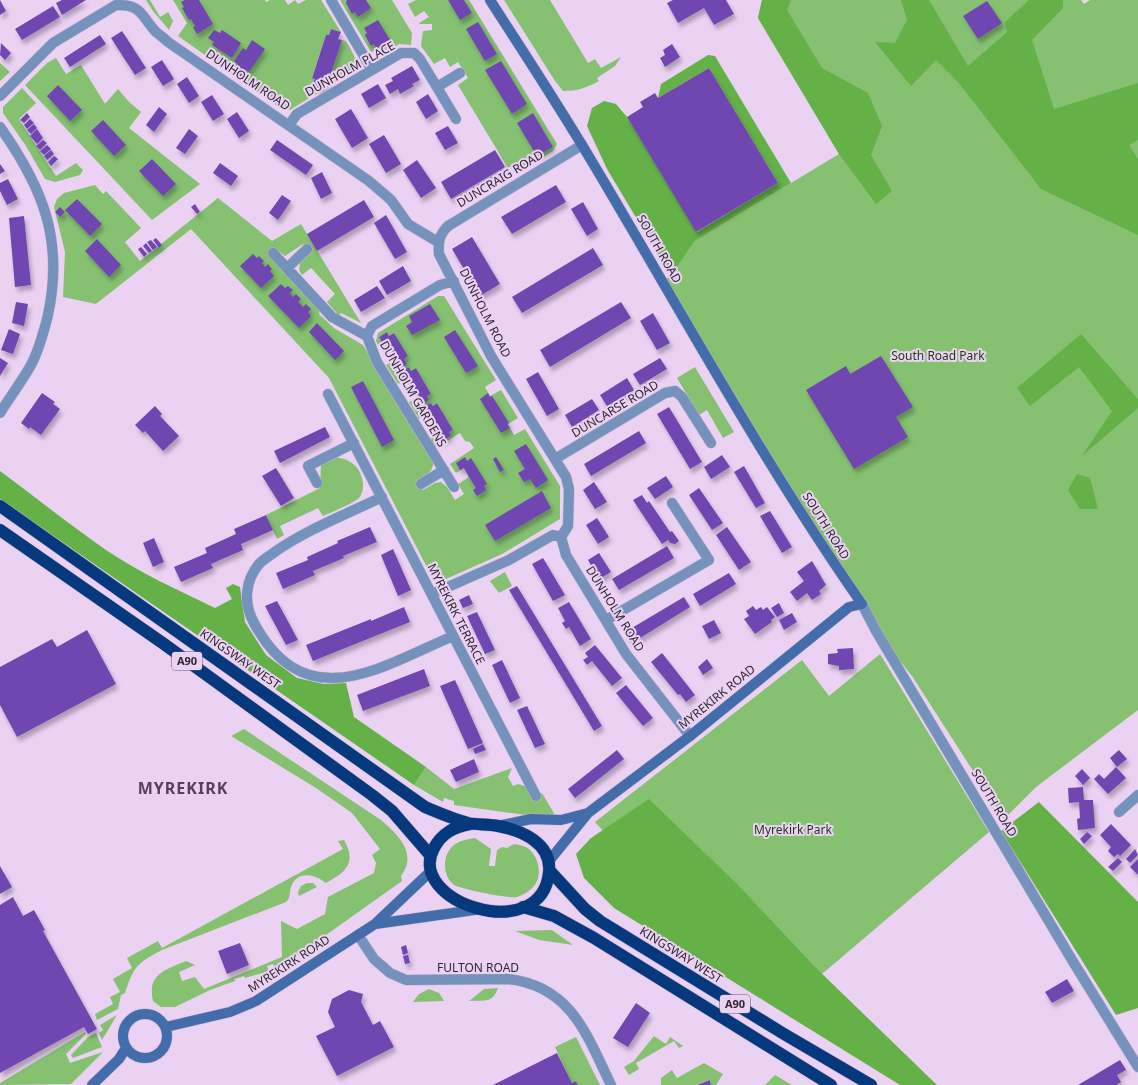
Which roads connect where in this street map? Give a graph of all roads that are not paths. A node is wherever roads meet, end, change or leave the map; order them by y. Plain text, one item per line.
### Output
1 (331, 0) edge
2 (490, 0) edge
3 (127, 2) edge
4 (372, 70) junction
5 (460, 73) dead end
6 (437, 87) junction
7 (0, 96) edge
8 (456, 119) dead end
9 (289, 124) junction
10 (0, 127) edge
11 (582, 145) junction
12 (438, 242) junction
13 (307, 249) dead end
14 (273, 254) dead end
15 (287, 268) junction
16 (454, 281) junction
17 (367, 336) junction
18 (328, 394) dead end
19 (0, 413) edge
20 (354, 443) junction
21 (711, 443) dead end
22 (555, 459) junction
23 (444, 470) junction
24 (317, 483) dead end
25 (421, 484) dead end
26 (454, 487) dead end
27 (382, 497) junction
28 (672, 503) dead end
29 (0, 506) edge
30 (0, 530) edge
31 (561, 537) junction
32 (432, 594) junction
33 (862, 604) junction
34 (606, 620) junction
35 (453, 636) junction
36 (690, 736) junction
37 (536, 796) dead end
38 (1136, 800) edge
39 (1119, 812) dead end
40 (588, 813) junction
41 (470, 824) junction
42 (498, 826) junction
43 (430, 855) junction
44 (549, 866) junction
45 (431, 871) junction
46 (523, 908) junction
47 (481, 909) junction
48 (375, 924) junction
49 (358, 934) junction
50 (166, 1027) junction
51 (126, 1048) junction
52 (1138, 1067) edge
53 (92, 1085) edge
54 (611, 1085) edge
55 (832, 1085) edge
56 (871, 1085) edge

1 - 4 street
2 - 11 street, SOUTH ROAD
3 - 7 street
3 - 9 street, DUNHOLM ROAD
4 - 6 street, DUNHOLM PLACE
4 - 9 street, DUNHOLM PLACE
5 - 6 street
6 - 8 street, DUNHOLM PLACE
9 - 12 street, DUNHOLM ROAD
10 - 19 street
11 - 12 street, DUNCRAIG ROAD
11 - 33 street, SOUTH ROAD
12 - 16 street, DUNHOLM ROAD
13 - 15 street
14 - 15 street
15 - 17 street
16 - 17 street, DUNHOLM GARDENS
16 - 22 street, DUNHOLM ROAD
17 - 23 street, DUNHOLM GARDENS
18 - 20 street, MYREKIRK TERRACE
20 - 24 street
20 - 27 street, MYREKIRK TERRACE
21 - 22 street, DUNCARSE ROAD
22 - 31 street, DUNHOLM ROAD
23 - 25 street
23 - 26 street, DUNHOLM GARDENS
27 - 32 street, MYREKIRK TERRACE
27 - 35 street
28 - 34 street
29 - 41 highway, KINGSWAY WEST / A90
30 - 43 highway, A90
31 - 32 street
31 - 34 street, DUNHOLM ROAD
32 - 35 street, MYREKIRK TERRACE
33 - 36 street, MYREKIRK ROAD
33 - 52 street, SOUTH ROAD
34 - 36 street, DUNHOLM ROAD
35 - 37 street, MYREKIRK TERRACE
36 - 40 street, MYREKIRK ROAD
38 - 39 street
40 - 42 street, MYREKIRK ROAD
40 - 44 street, MYREKIRK ROAD
41 - 42 highway, KINGSWAY WEST / A90
41 - 43 highway, KINGSWAY WEST / A90
42 - 44 highway, KINGSWAY WEST / A90
43 - 45 highway, A90
44 - 46 highway, A90
44 - 56 highway, KINGSWAY WEST / A90
45 - 47 highway, A90
45 - 48 street
46 - 47 highway, A90
46 - 55 highway, A90
47 - 48 street
48 - 49 street, MYREKIRK ROAD
49 - 50 street, MYREKIRK ROAD
49 - 54 street, FULTON ROAD
50 - 51 street
50 - 51 street
51 - 53 street

